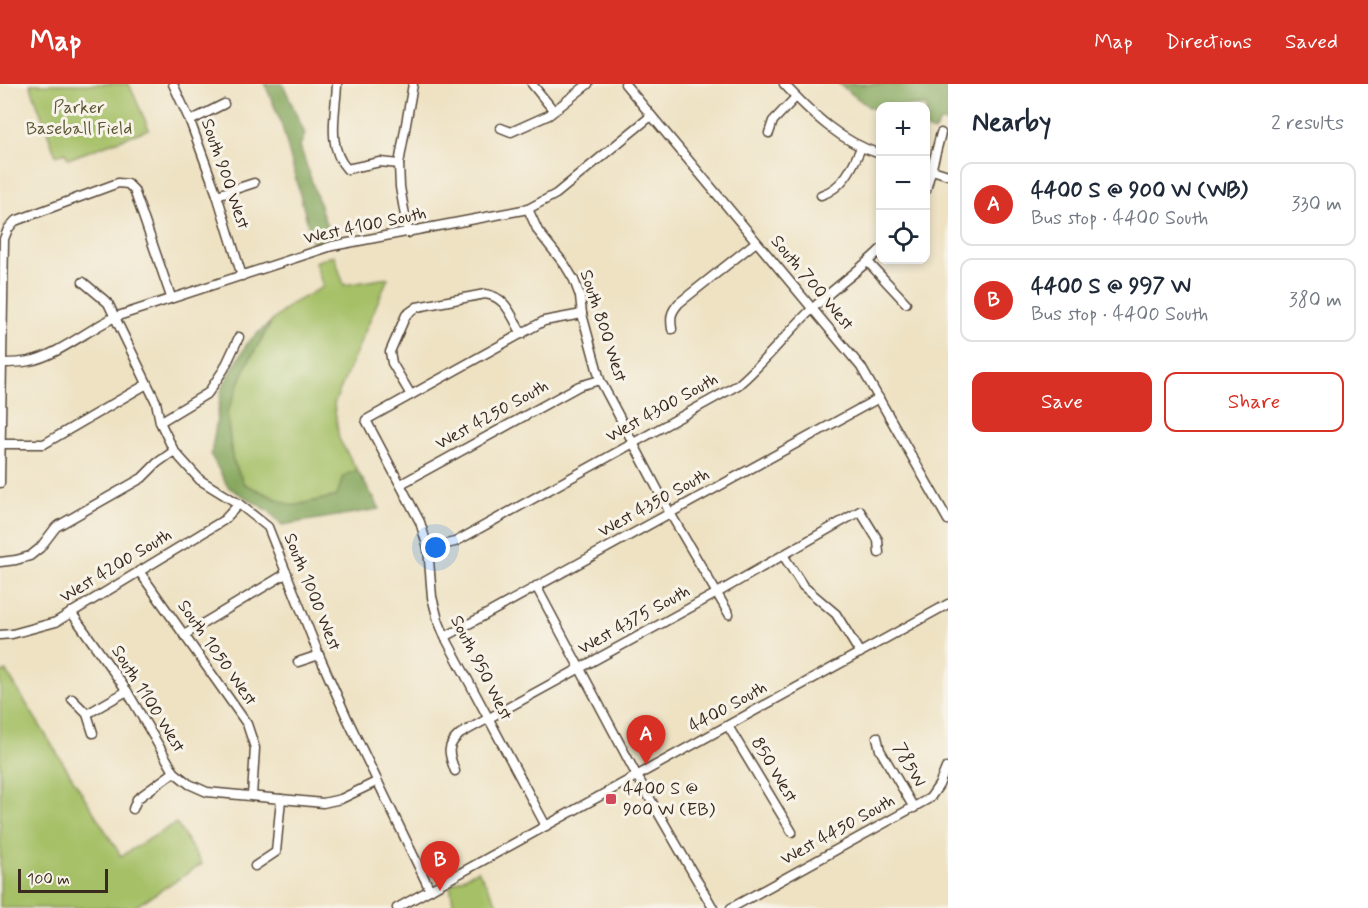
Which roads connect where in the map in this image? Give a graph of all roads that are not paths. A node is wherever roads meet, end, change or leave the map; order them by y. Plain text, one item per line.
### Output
1 (173, 84) edge
2 (337, 84) edge
3 (413, 84) edge
4 (532, 84) edge
5 (588, 84) edge
6 (625, 84) edge
7 (784, 84) edge
8 (796, 97) junction
9 (224, 104) dead end
10 (554, 111) junction
11 (651, 116) junction
12 (190, 121) junction
13 (501, 128) dead end
14 (769, 133) dead end
15 (941, 133) dead end
16 (861, 148) junction
17 (876, 153) edge
18 (930, 163) edge
19 (399, 164) junction
20 (930, 170) edge
21 (948, 175) edge
22 (254, 183) dead end
23 (217, 195) junction
24 (821, 195) dead end
25 (528, 210) junction
26 (408, 233) junction
27 (756, 242) junction
28 (876, 253) edge
29 (868, 262) junction
30 (242, 276) junction
31 (83, 282) dead end
32 (171, 297) junction
33 (906, 303) dead end
34 (812, 309) junction
35 (582, 314) junction
36 (115, 317) junction
37 (672, 328) dead end
38 (522, 334) junction
39 (239, 337) dead end
40 (1, 363) edge
41 (600, 380) junction
42 (147, 384) junction
43 (411, 395) junction
44 (879, 398) junction
45 (160, 422) junction
46 (633, 443) junction
47 (1, 444) edge
48 (174, 451) junction
49 (0, 483) edge
50 (401, 484) junction
51 (239, 504) junction
52 (670, 513) junction
53 (948, 520) edge
54 (428, 548) junction
55 (879, 552) dead end
56 (783, 555) junction
57 (0, 562) edge
58 (139, 571) junction
59 (286, 573) junction
60 (536, 586) junction
61 (717, 593) junction
62 (948, 604) edge
63 (71, 612) junction
64 (729, 614) dead end
65 (0, 635) edge
66 (184, 635) junction
67 (445, 637) junction
68 (860, 653) junction
69 (319, 655) junction
70 (297, 662) dead end
71 (580, 669) junction
72 (127, 691) junction
73 (72, 699) dead end
74 (87, 714) junction
75 (488, 718) junction
76 (728, 726) junction
77 (93, 733) dead end
78 (877, 737) dead end
79 (946, 768) dead end
80 (455, 771) dead end
81 (174, 772) junction
82 (637, 776) junction
83 (376, 782) junction
84 (252, 796) junction
85 (281, 799) junction
86 (914, 808) junction
87 (133, 809) dead end
88 (546, 826) junction
89 (792, 832) dead end
90 (255, 866) dead end
91 (430, 890) junction
92 (397, 908) edge
93 (713, 908) edge
94 (731, 908) edge

1 - 12 street, South 900 West
2 - 19 street
3 - 19 street
4 - 10 street
5 - 10 street
6 - 11 street, South 700 West
7 - 8 street
8 - 14 street
8 - 16 street
9 - 12 street
10 - 13 street
11 - 25 street, West 4100 South
11 - 27 street, South 700 West
12 - 23 street, South 900 West
15 - 18 street
16 - 17 street
16 - 24 street
19 - 26 street
20 - 21 street
22 - 23 street
23 - 30 street, South 900 West
25 - 26 street, West 4100 South
25 - 35 street, South 800 West
26 - 30 street, West 4100 South
27 - 34 street, South 700 West
27 - 37 street
28 - 29 street, West 4300 South
29 - 33 street
29 - 34 street, West 4300 South
30 - 32 street, West 4100 South
31 - 36 street, South 1000 West
32 - 36 street, West 4100 South
32 - 40 street
34 - 44 street, South 700 West
34 - 46 street, West 4300 South
35 - 38 street
35 - 41 street, South 800 West
36 - 40 street, West 4100 South
36 - 42 street, South 1000 West
38 - 43 street
38 - 43 street
39 - 45 street
40 - 47 street
41 - 46 street, South 800 West
41 - 50 street, West 4250 South
42 - 45 street, South 1000 West
42 - 47 street
43 - 50 street, South 950 West
44 - 52 street, West 4350 South
44 - 53 street, South 700 West
45 - 48 street, South 1000 West
46 - 52 street, South 800 West
46 - 54 street, West 4300 South
47 - 49 street
48 - 51 street, South 1000 West
48 - 57 street
50 - 54 street, South 950 West
51 - 58 street, West 4200 South
51 - 59 street, South 1000 West
52 - 60 street, West 4350 South
52 - 61 street, South 800 West
54 - 67 street, South 950 West
55 - 56 street, West 4375 South
56 - 61 street, West 4375 South
56 - 68 street
58 - 63 street, West 4200 South
58 - 66 street, South 1050 West
59 - 66 street
59 - 69 street, South 1000 West
60 - 67 street, West 4350 South
60 - 71 street
61 - 64 street, South 800 West
61 - 71 street, West 4375 South
62 - 68 street, 4400 South
63 - 65 street, West 4200 South
63 - 72 street, South 1100 West
66 - 84 street, South 1050 West
67 - 75 street, South 950 West
68 - 76 street, 4400 South
69 - 70 street
69 - 83 street, South 1000 West
71 - 75 street, West 4375 South
71 - 82 street
72 - 74 street
72 - 81 street, South 1100 West
73 - 74 street
74 - 77 street
75 - 80 street, West 4375 South
75 - 88 street, South 950 West
76 - 82 street, 4400 South
76 - 89 street, 850 West
78 - 86 street, 785W
79 - 86 street, West 4450 South
81 - 84 street, South 1100 West
81 - 87 street
82 - 88 street, 4400 South
82 - 93 street
83 - 85 street
83 - 91 street, South 1000 West
84 - 85 street
85 - 90 street
86 - 94 street, West 4450 South
88 - 91 street, 4400 South
91 - 92 street, 4400 South

